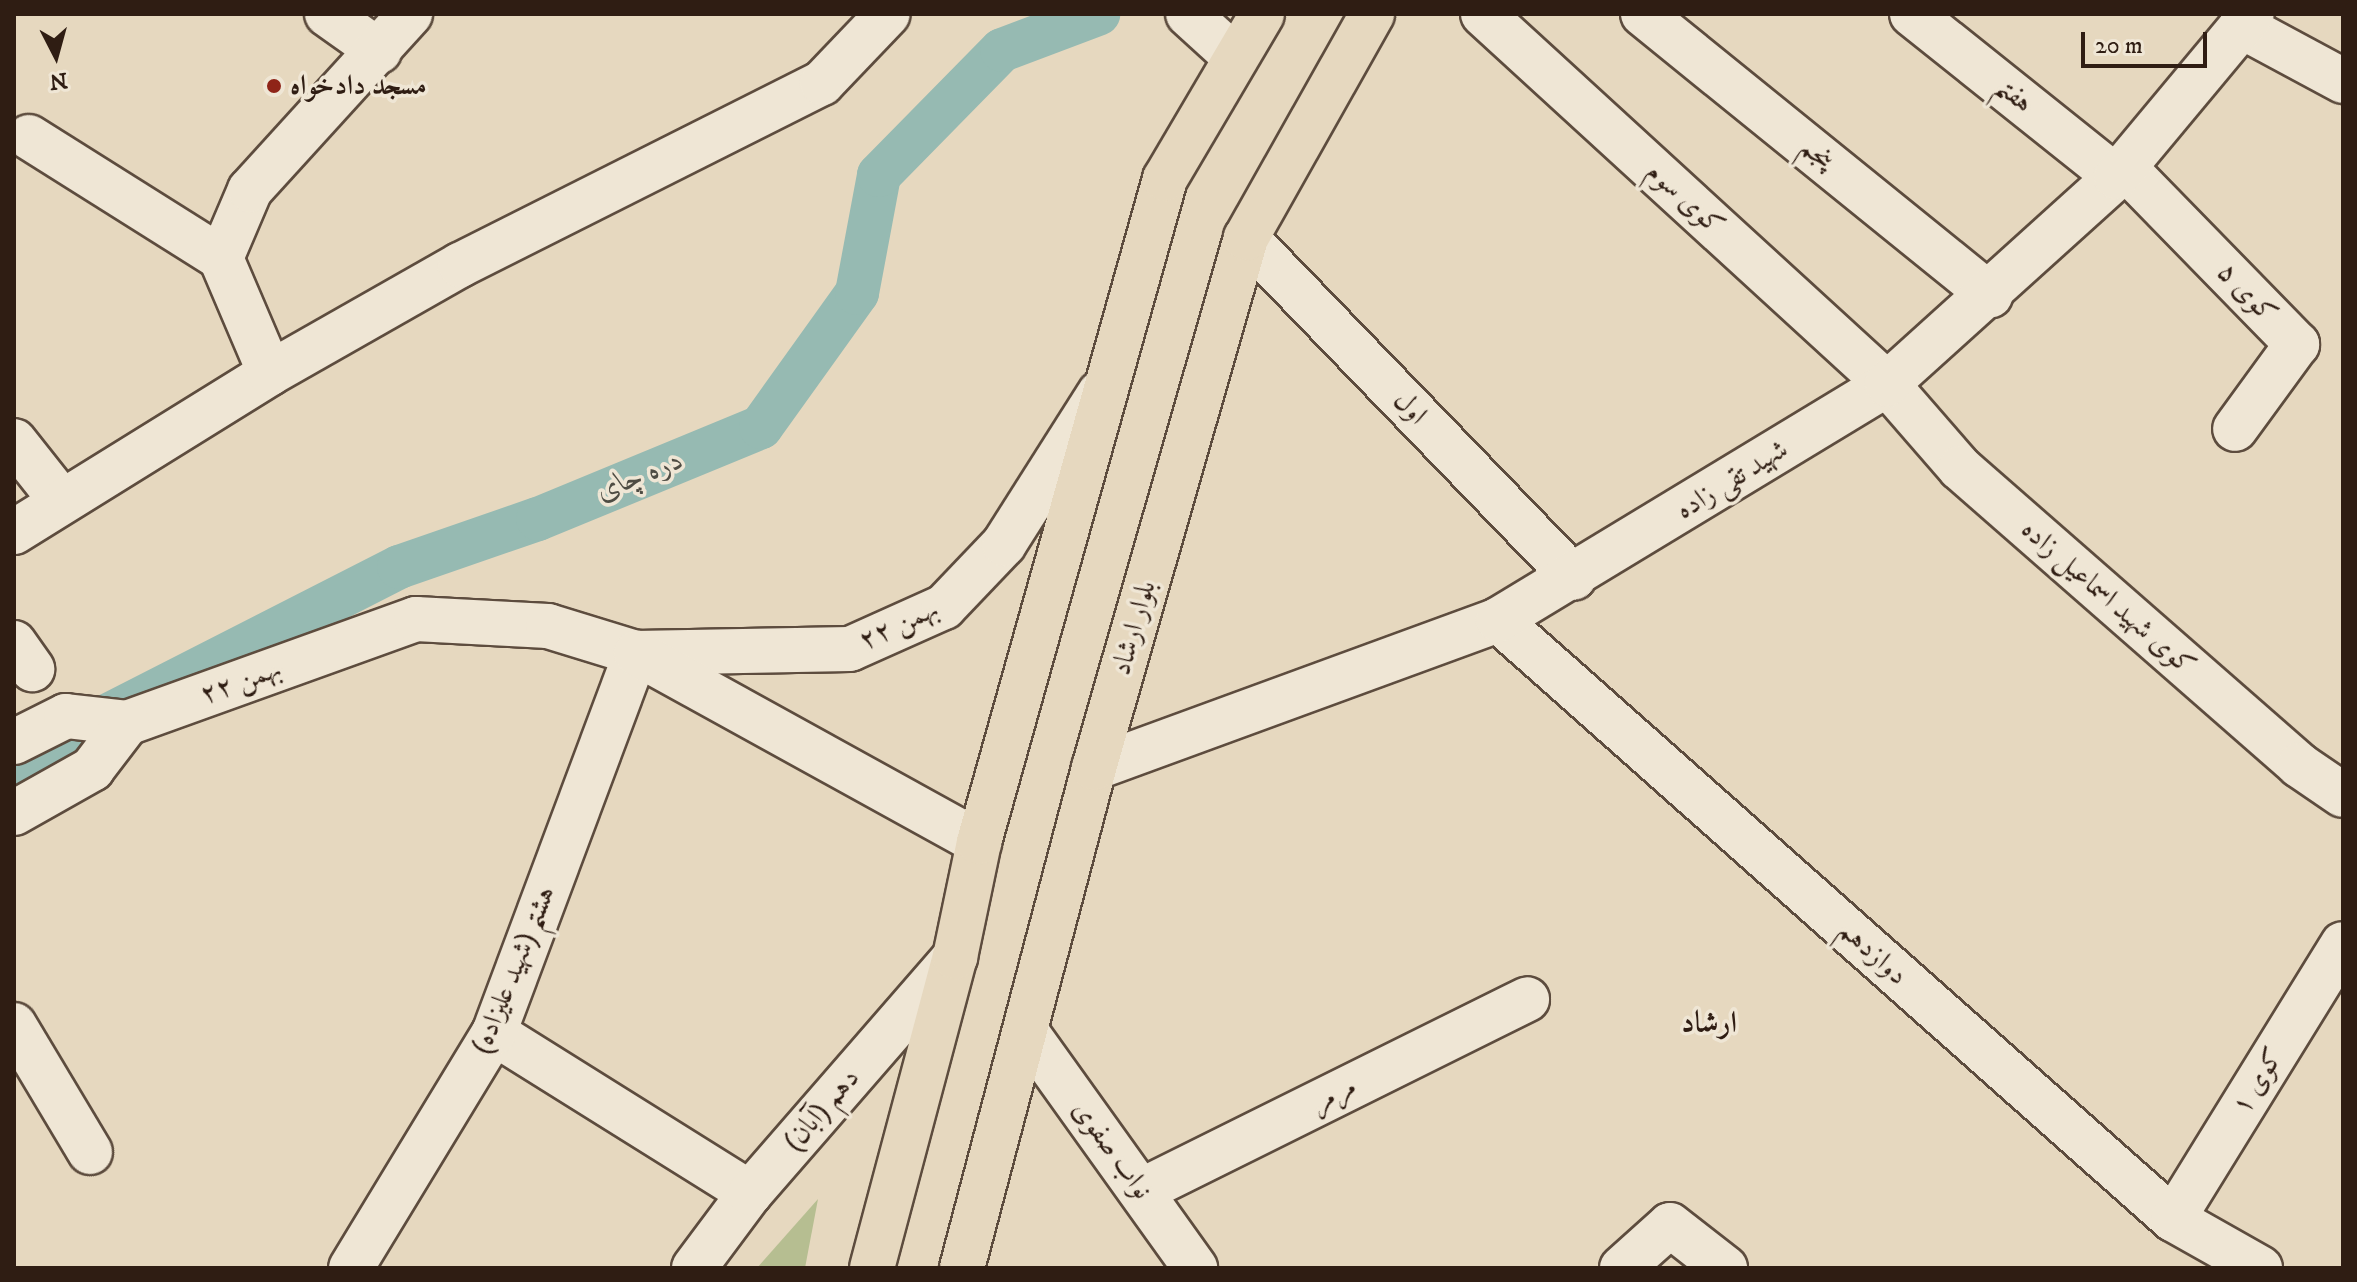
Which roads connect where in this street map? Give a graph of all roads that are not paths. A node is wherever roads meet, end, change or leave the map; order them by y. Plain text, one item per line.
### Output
1 (327, 14) edge
2 (410, 14) edge
3 (888, 14) edge
4 (1188, 14) edge
5 (1262, 14) edge
6 (1372, 14) edge
7 (1483, 14) edge
8 (1643, 14) edge
9 (1912, 14) edge
10 (2246, 20) edge
11 (379, 51) junction
12 (1233, 55) junction
13 (2343, 81) edge
14 (29, 137) dead end
15 (2120, 172) junction
16 (1246, 238) junction
17 (221, 258) junction
18 (1990, 295) junction
19 (270, 373) junction
20 (1887, 384) junction
21 (1102, 391) junction
22 (2235, 429) dead end
23 (14, 441) edge
24 (60, 499) junction
25 (14, 532) edge
26 (1574, 578) junction
27 (1498, 620) junction
28 (636, 653) junction
29 (127, 723) junction
30 (14, 742) edge
31 (1094, 768) junction
32 (2343, 795) edge
33 (14, 813) edge
34 (979, 842) junction
35 (2343, 944) edge
36 (955, 957) junction
37 (1527, 999) dead end
38 (14, 1025) edge
39 (494, 1033) junction
40 (1027, 1033) junction
41 (90, 1152) dead end
42 (1141, 1191) junction
43 (750, 1193) junction
44 (2173, 1219) junction
45 (2231, 1262) edge
46 (351, 1268) edge
47 (694, 1268) edge
48 (872, 1268) edge
49 (962, 1268) edge
50 (1195, 1268) edge
51 (1622, 1268) edge
52 (1725, 1268) edge

1 - 11 street
2 - 11 street
3 - 19 street
4 - 12 street
5 - 12 main road
6 - 16 main road, بلوار ارشاد
7 - 20 street, کوی سوم
8 - 18 street, پنجم
9 - 15 street, هفتم
10 - 13 street
10 - 15 street, شهید تقی زاده
11 - 17 street
12 - 21 main road
14 - 17 street
15 - 18 street, شهید تقی زاده
15 - 22 street, کوی ۵
16 - 26 street, اول
16 - 31 main road, بلوار ارشاد
17 - 19 street
18 - 20 street, شهید تقی زاده
19 - 24 street
20 - 26 street, شهید تقی زاده
20 - 32 street, کوی شهید اسماعیل زاده
21 - 28 street, ۲۲ بهمن
21 - 34 main road
23 - 24 street
24 - 25 street
26 - 27 street, شهید تقی زاده
27 - 31 street, شهید تقی زاده
27 - 44 street, دوازدهم
28 - 29 street, ۲۲ بهمن
28 - 34 street, ۲۲ بهمن
28 - 39 street, هشتم (شهید علیزاده)
29 - 30 street, ۲۲ بهمن
29 - 33 street
31 - 40 main road, بلوار ارشاد
34 - 36 main road
35 - 44 street, کوی ۱
36 - 43 street, دهم (آبان)
36 - 48 main road
37 - 42 street, مرمر
38 - 41 street
39 - 43 street
39 - 46 street, هشتم (شهید علیزاده)
40 - 42 street, نواب صفوی
40 - 49 main road, بلوار ارشاد
42 - 50 street, نواب صفوی
43 - 47 street, دهم (آبان)
44 - 45 street, دوازدهم
51 - 52 street

